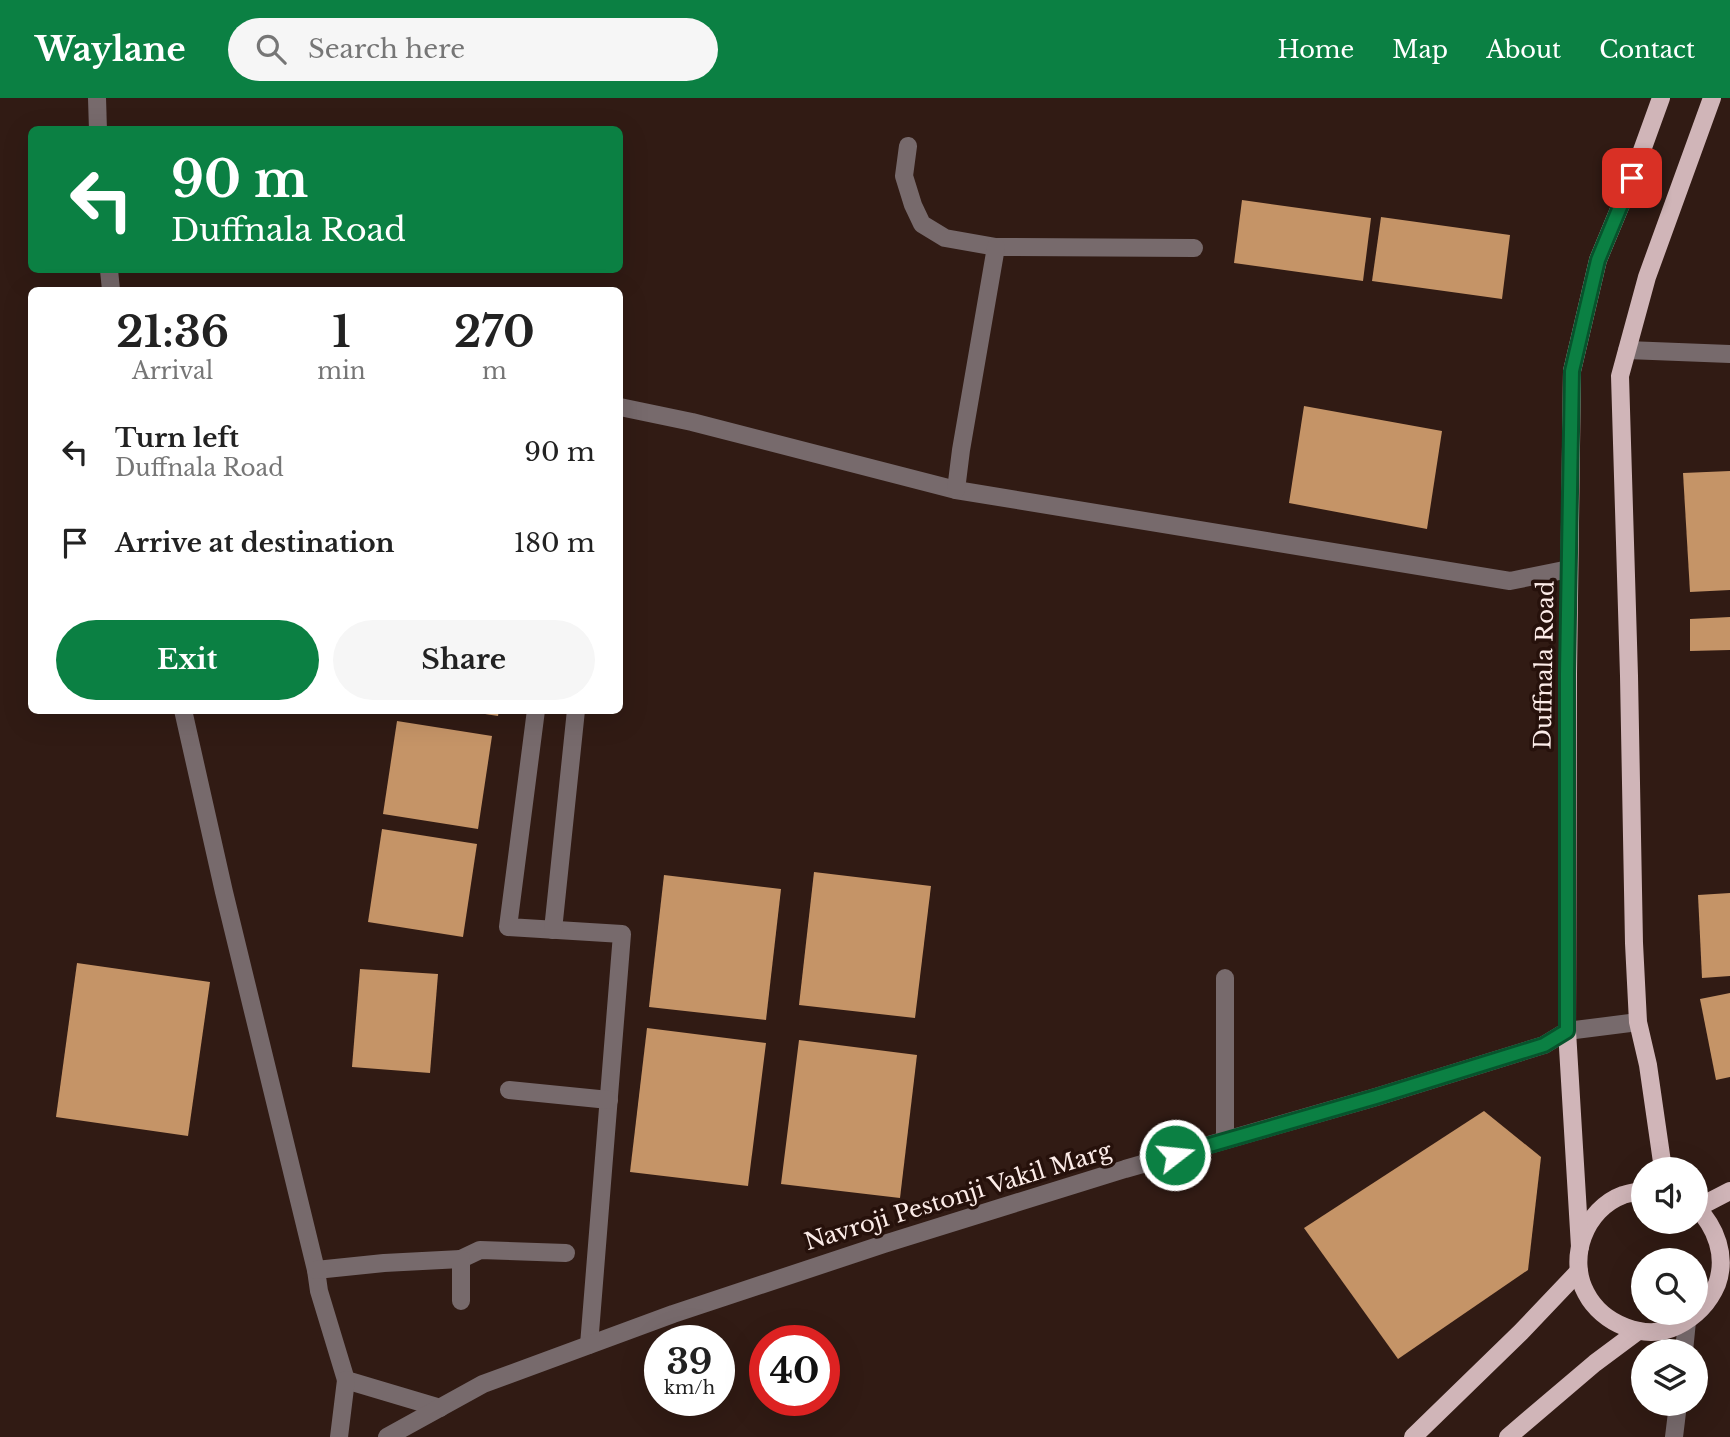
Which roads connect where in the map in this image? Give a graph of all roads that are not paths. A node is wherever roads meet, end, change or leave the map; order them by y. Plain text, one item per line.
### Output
1 (97, 98) edge
2 (1661, 98) edge
3 (1712, 98) edge
4 (98, 126) edge
5 (908, 146) dead end
6 (996, 247) junction
7 (1194, 248) dead end
8 (1627, 350) junction
9 (1730, 354) edge
10 (623, 408) edge
11 (956, 490) junction
12 (1569, 569) junction
13 (184, 714) edge
14 (535, 714) edge
15 (576, 714) edge
16 (553, 930) junction
17 (1225, 978) dead end
18 (1638, 1022) junction
19 (1567, 1031) junction
20 (509, 1090) dead end
21 (609, 1100) junction
22 (1225, 1140) junction
23 (1661, 1157) edge
24 (1730, 1191) edge
25 (1631, 1193) edge
26 (1708, 1202) edge
27 (1708, 1221) edge
28 (1580, 1247) junction
29 (566, 1253) dead end
30 (461, 1259) junction
31 (316, 1270) junction
32 (1579, 1271) junction
33 (1723, 1279) edge
34 (461, 1301) dead end
35 (1708, 1302) edge
36 (1679, 1325) edge
37 (1638, 1331) junction
38 (589, 1345) junction
39 (346, 1380) junction
40 (440, 1408) junction
41 (1677, 1416) edge
42 (338, 1437) edge
43 (387, 1437) edge
44 (1413, 1437) edge
45 (1508, 1437) edge
46 (1674, 1437) edge

1 - 4 street
2 - 12 main road, Duffnala Road
3 - 8 main road
5 - 6 street
6 - 7 street
6 - 11 street
8 - 9 street
8 - 18 main road
10 - 11 street
11 - 12 street
12 - 19 main road, Duffnala Road
13 - 31 street
14 - 16 street
15 - 16 street
16 - 21 street
17 - 22 street
18 - 19 street, Navroji Pestonji Vakil Marg
18 - 23 main road
19 - 22 street, Navroji Pestonji Vakil Marg
19 - 28 main road, Duffnala Road
20 - 21 street
21 - 38 street
22 - 38 street, Navroji Pestonji Vakil Marg
24 - 26 main road
25 - 28 main road
27 - 33 main road
28 - 32 main road, Duffnala Road
29 - 30 street
30 - 31 street
30 - 34 street
31 - 39 street
32 - 37 main road
32 - 44 main road
33 - 35 main road
36 - 37 main road
37 - 45 main road
38 - 40 street, Navroji Pestonji Vakil Marg
39 - 40 street
39 - 42 street
40 - 43 street, Navroji Pestonji Vakil Marg
41 - 46 street

